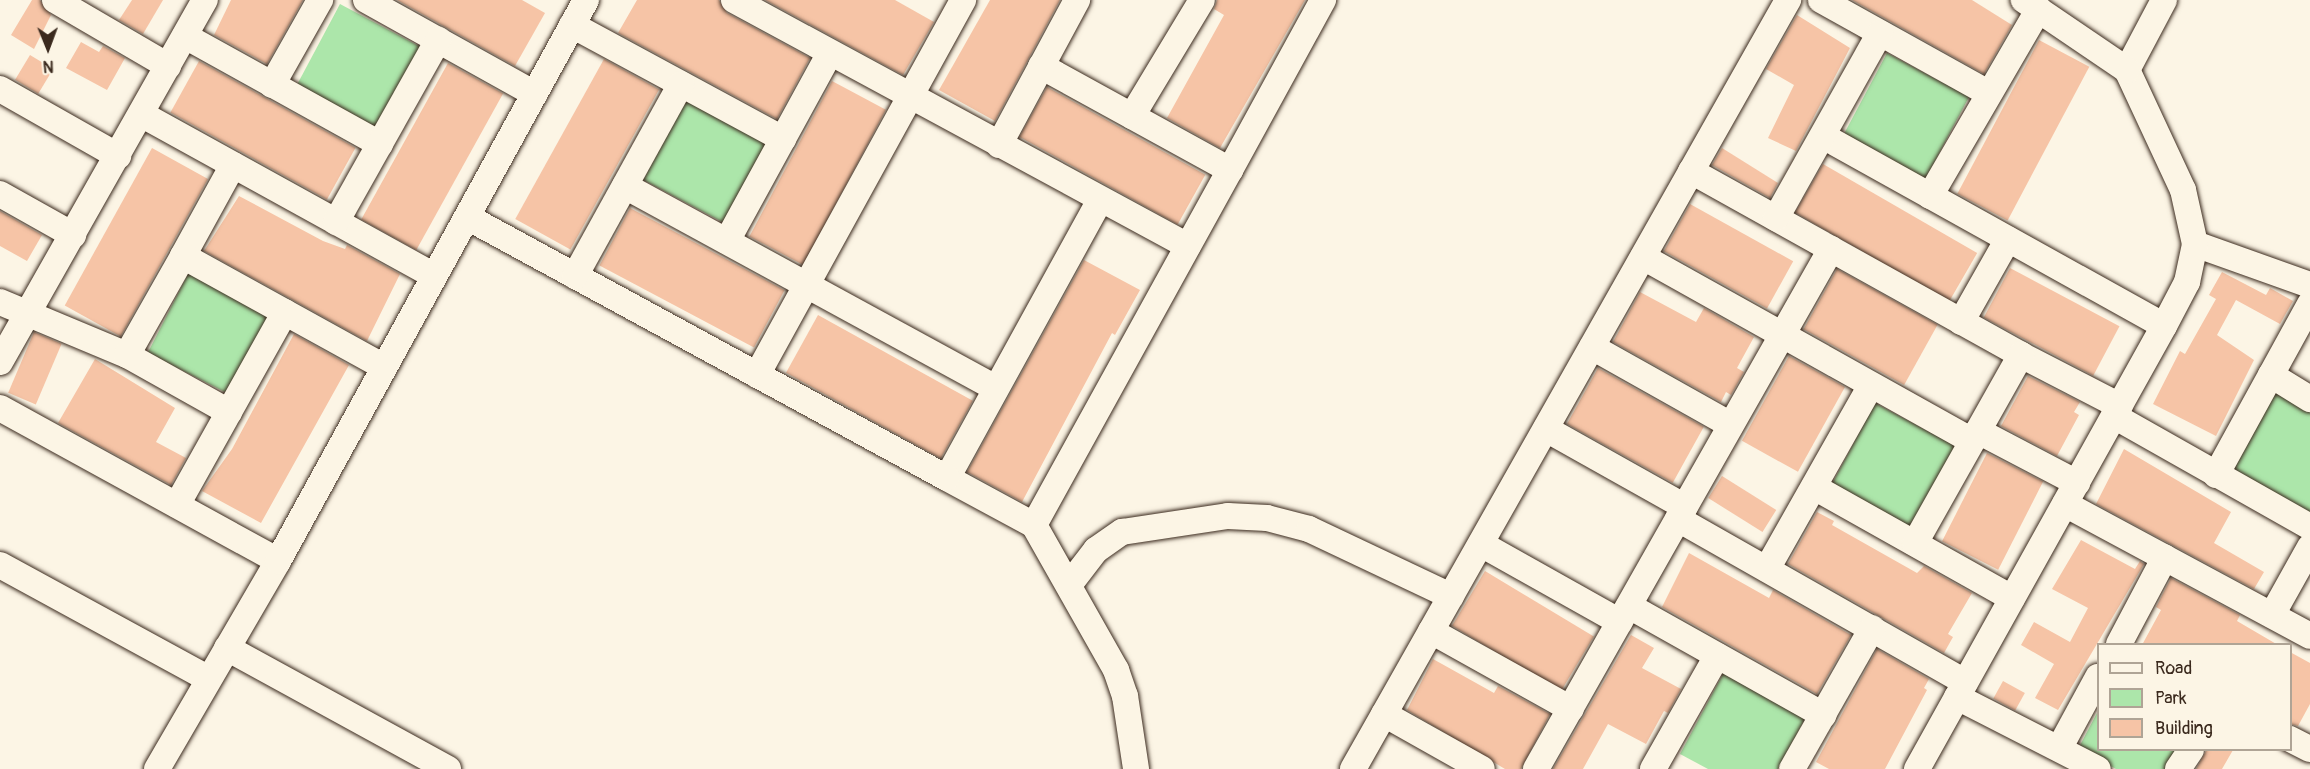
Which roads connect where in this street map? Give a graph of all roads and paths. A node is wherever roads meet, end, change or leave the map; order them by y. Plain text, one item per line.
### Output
1 (56, 0) edge
2 (205, 0) edge
3 (320, 0) edge
4 (366, 0) edge
5 (734, 0) edge
6 (1077, 0) edge
7 (1323, 0) edge
8 (1788, 0) edge
9 (1821, 0) edge
10 (2164, 0) edge
11 (955, 3) edge
12 (1194, 3) edge
13 (2031, 4) edge
14 (580, 7) edge
15 (1880, 33) junction
16 (184, 36) junction
17 (438, 40) junction
18 (830, 53) junction
19 (168, 66) junction
20 (1041, 66) junction
21 (2127, 70) junction
22 (681, 84) junction
23 (272, 85) junction
24 (0, 89) edge
25 (1988, 93) junction
26 (535, 94) junction
27 (910, 96) junction
28 (141, 114) junction
29 (1132, 116) junction
30 (1823, 136) junction
31 (783, 139) junction
32 (380, 144) junction
33 (999, 145) junction
34 (118, 156) junction
35 (233, 165) junction
36 (1230, 170) junction
37 (1691, 171) junction
38 (625, 186) junction
39 (0, 194) edge
40 (1930, 196) junction
41 (1100, 200) junction
42 (467, 217) junction
43 (1776, 218) junction
44 (336, 222) junction
45 (73, 235) junction
46 (2008, 239) junction
47 (727, 241) junction
48 (2195, 244) junction
49 (1188, 246) junction
50 (1831, 249) junction
51 (183, 256) junction
52 (1643, 257) junction
53 (434, 276) junction
54 (575, 276) junction
55 (807, 284) junction
56 (2310, 285) edge
57 (0, 302) edge
58 (2310, 304) edge
59 (285, 312) junction
60 (24, 315) junction
61 (1961, 322) junction
62 (2164, 326) junction
63 (1782, 335) junction
64 (1592, 347) junction
65 (2021, 355) junction
66 (127, 356) junction
67 (0, 362) edge
68 (384, 367) junction
69 (757, 375) junction
70 (2271, 375) junction
71 (1871, 385) junction
72 (996, 388) junction
73 (2310, 399) edge
74 (0, 408) edge
75 (2117, 411) junction
76 (229, 412) junction
77 (1731, 425) junction
78 (1546, 429) junction
79 (1976, 436) junction
80 (2216, 475) junction
81 (947, 478) junction
82 (1814, 487) junction
83 (2071, 493) junction
84 (177, 505) junction
85 (1681, 513) junction
86 (1034, 525) junction
87 (2310, 527) edge
88 (1915, 543) junction
89 (1481, 544) junction
90 (2310, 547) edge
91 (2165, 557) junction
92 (278, 561) junction
93 (0, 565) edge
94 (1767, 569) junction
95 (1069, 585) junction
96 (1451, 596) junction
97 (2013, 598) junction
98 (1624, 614) junction
99 (2272, 615) junction
100 (1872, 628) junction
101 (1431, 631) junction
102 (2310, 636) edge
103 (2119, 643) edge
104 (227, 648) junction
105 (1717, 656) junction
106 (207, 678) junction
107 (2097, 679) edge
108 (1961, 690) junction
109 (1571, 709) junction
110 (1384, 714) junction
111 (1823, 715) junction
112 (2292, 740) edge
113 (2060, 747) junction
114 (2310, 750) edge
115 (2190, 751) edge
116 (1664, 765) edge
117 (157, 769) edge
118 (448, 769) edge
119 (1136, 769) edge
120 (1353, 769) edge
121 (1482, 769) edge
122 (1536, 769) edge
123 (1792, 769) edge
124 (1917, 769) edge
125 (2098, 769) edge
126 (2178, 769) edge
127 (2300, 769) edge

1 - 19 street
2 - 16 street
3 - 23 street
4 - 17 street
5 - 18 street
6 - 20 street
7 - 36 street
8 - 37 street
9 - 15 street
10 - 21 street
11 - 27 street
12 - 29 street
13 - 21 street
13 - 25 street
14 - 22 street
14 - 26 street
15 - 25 street
15 - 30 street
16 - 19 street
16 - 23 street
17 - 26 street
17 - 32 street
18 - 27 street
18 - 31 street
19 - 28 street
20 - 29 street
20 - 33 street
21 - 48 street
22 - 31 street
22 - 38 street
23 - 32 street
24 - 34 street
25 - 40 street
26 - 42 street
27 - 33 street
27 - 55 street
28 - 34 street
28 - 35 street
29 - 36 street
30 - 40 street
30 - 43 street
31 - 47 street
32 - 44 street
33 - 41 street
34 - 45 street
35 - 44 street
35 - 51 street
36 - 49 street
37 - 43 street
37 - 52 street
38 - 47 street
38 - 54 street
39 - 45 street
40 - 46 street
41 - 49 street
41 - 72 street
42 - 53 street
42 - 54 street
43 - 50 street
44 - 53 street
45 - 60 street
46 - 61 street
46 - 62 street
47 - 55 street
48 - 56 street
48 - 62 street
49 - 86 street
50 - 61 street
50 - 63 street
51 - 59 street
51 - 66 street
52 - 63 street
52 - 64 street
53 - 68 street
54 - 69 street
55 - 69 street
55 - 72 street
57 - 60 street
58 - 70 street
59 - 68 street
59 - 76 street
60 - 66 street
60 - 67 street
61 - 65 street
62 - 75 street
63 - 71 street
63 - 77 street
64 - 77 street
64 - 78 street
65 - 75 street
65 - 79 street
66 - 76 street
68 - 92 street
69 - 81 street
70 - 73 street
70 - 80 street
71 - 79 street
71 - 82 street
72 - 81 street
74 - 84 street
75 - 80 street
75 - 83 street
76 - 84 street
77 - 85 street
78 - 85 street
78 - 89 street
79 - 83 street
79 - 88 street
80 - 87 street
81 - 86 street
82 - 88 street
82 - 94 street
83 - 91 street
83 - 97 street
84 - 92 street
85 - 94 street
85 - 98 street
86 - 95 street
88 - 97 street
89 - 96 street
89 - 98 street
90 - 99 street
91 - 99 street
91 - 103 street
92 - 104 street
93 - 106 street
94 - 100 street
95 - 96 street
95 - 119 street
96 - 101 street
97 - 108 street
98 - 105 street
98 - 109 street
99 - 102 street
100 - 108 street
100 - 111 street
101 - 109 street
101 - 110 street
104 - 106 street
104 - 118 street
105 - 111 street
105 - 116 street
106 - 117 street
107 - 113 street
108 - 113 street
108 - 124 street
109 - 122 street
110 - 120 street
110 - 121 street
111 - 123 street
112 - 114 street
113 - 125 street
114 - 127 street
115 - 126 street

